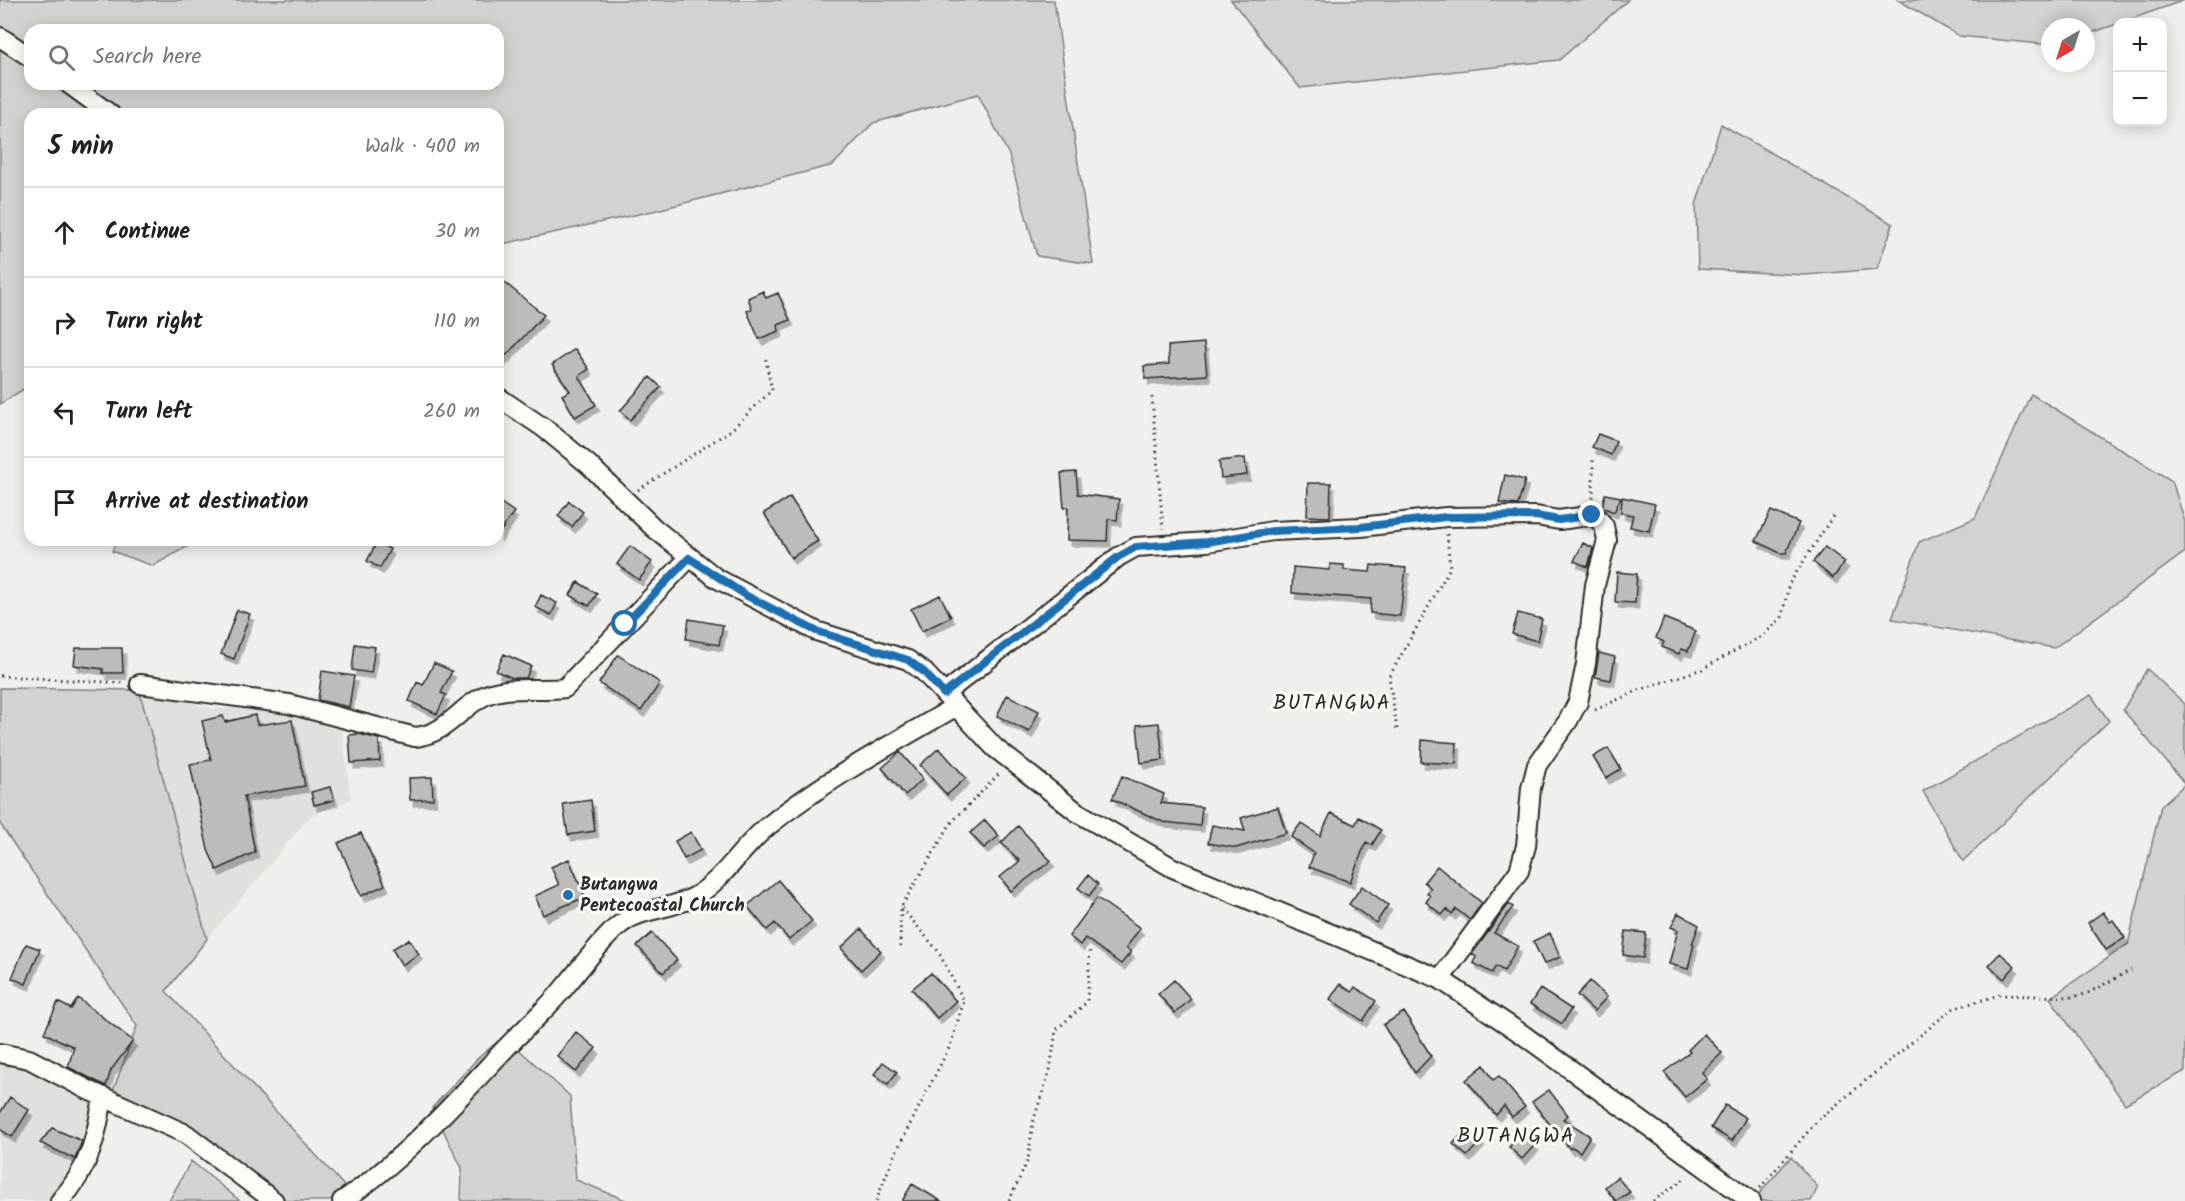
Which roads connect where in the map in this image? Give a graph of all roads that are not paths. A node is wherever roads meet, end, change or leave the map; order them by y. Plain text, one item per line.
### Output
1 (0, 37) edge
2 (24, 53) edge
3 (77, 90) edge
4 (102, 108) edge
5 (504, 401) edge
6 (689, 558) junction
7 (140, 684) road end
8 (949, 700) junction
9 (1440, 978) junction
10 (0, 1053) edge
11 (103, 1097) junction
12 (1750, 1200) edge
13 (60, 1201) edge
14 (274, 1201) edge
15 (342, 1201) edge

1 - 2 street
3 - 4 street
5 - 6 street
6 - 7 street
6 - 8 street
8 - 9 street
8 - 9 street
8 - 15 street
9 - 12 street
10 - 11 street
11 - 13 street
11 - 14 street

